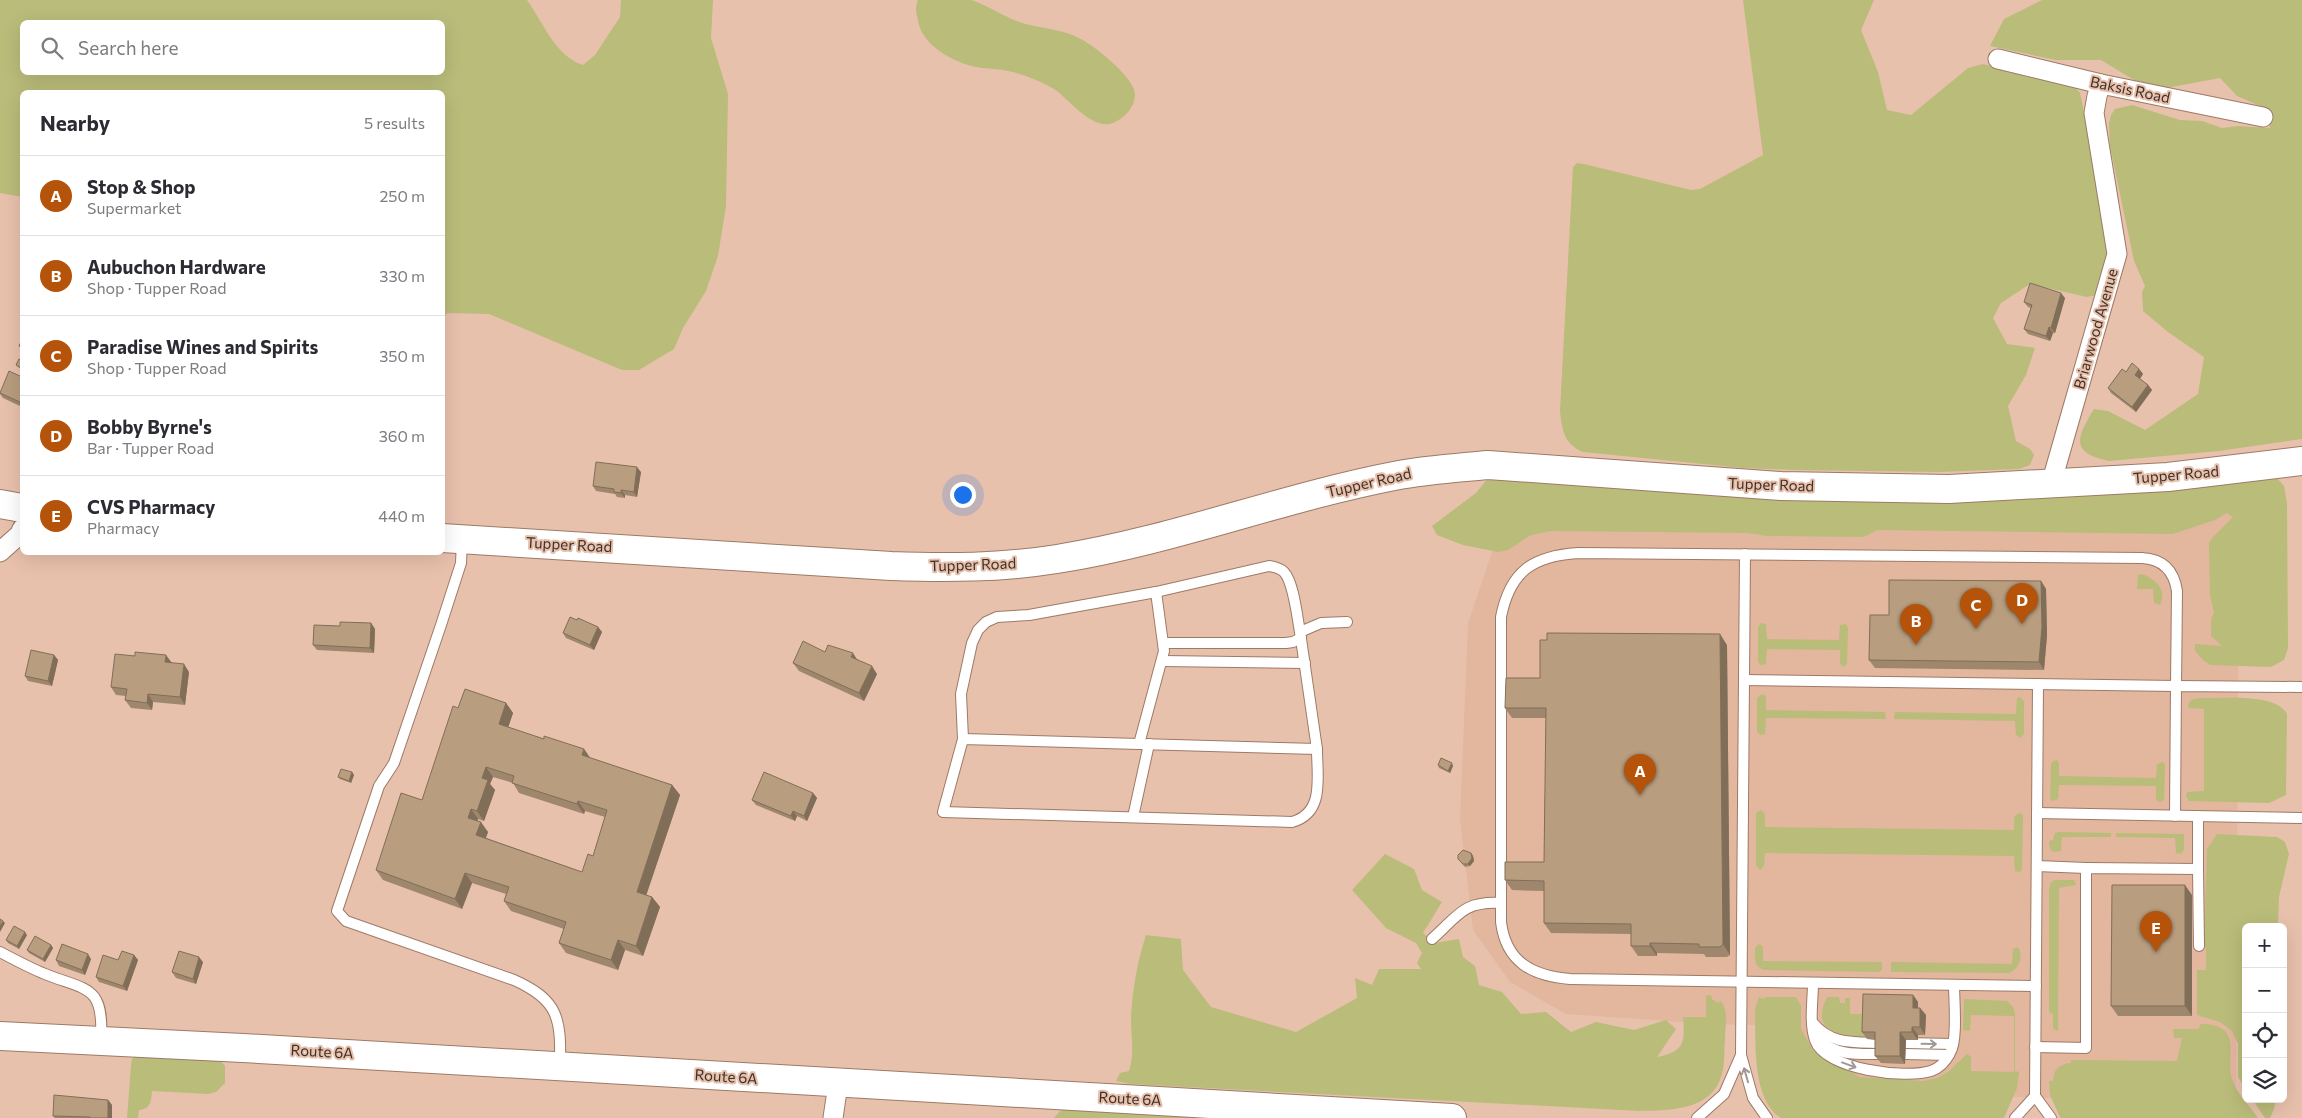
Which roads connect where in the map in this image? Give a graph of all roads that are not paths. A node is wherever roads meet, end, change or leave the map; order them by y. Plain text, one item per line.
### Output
1 (1998, 59) dead end
2 (2101, 84) junction
3 (2263, 117) dead end
4 (2302, 461) edge
5 (2051, 484) junction
6 (0, 504) edge
7 (20, 508) edge
8 (20, 534) edge
9 (452, 538) edge
10 (0, 552) edge
11 (1745, 554) junction
12 (1156, 592) junction
13 (1347, 622) dead end
14 (1301, 635) junction
15 (1164, 643) junction
16 (1162, 661) junction
17 (1305, 663) junction
18 (1744, 680) junction
19 (2038, 684) junction
20 (2176, 686) junction
21 (2302, 687) edge
22 (962, 739) junction
23 (1144, 744) junction
24 (1317, 749) junction
25 (2037, 813) junction
26 (2175, 816) junction
27 (2198, 816) junction
28 (1133, 817) junction
29 (2302, 818) edge
30 (2037, 866) junction
31 (2086, 868) junction
32 (2198, 868) junction
33 (1501, 903) junction
34 (1432, 938) dead end
35 (2199, 946) dead end
36 (0, 952) edge
37 (1742, 982) junction
38 (1813, 983) junction
39 (1954, 985) junction
40 (2036, 986) junction
41 (1813, 1022) junction
42 (1814, 1034) junction
43 (0, 1036) edge
44 (101, 1040) junction
45 (1881, 1043) edge
46 (1905, 1043) edge
47 (1953, 1043) junction
48 (2035, 1047) junction
49 (1881, 1054) edge
50 (1905, 1054) dead end
51 (1741, 1055) junction
52 (1949, 1055) junction
53 (560, 1066) junction
54 (838, 1084) junction
55 (2035, 1096) junction
56 (833, 1118) edge
57 (1452, 1118) edge
58 (1697, 1118) edge
59 (1767, 1118) edge
60 (2015, 1118) edge
61 (2051, 1118) edge

1 - 2 street, Baksis Road
2 - 3 street, Baksis Road
2 - 5 street, Briarwood Avenue
4 - 5 main road, Tupper Road
5 - 9 main road, Tupper Road
6 - 7 main road
8 - 10 street
9 - 53 lane
11 - 18 lane
11 - 20 lane
11 - 33 lane
12 - 14 lane
12 - 15 lane
12 - 22 lane
13 - 14 lane
14 - 15 lane
14 - 17 lane
15 - 16 lane
16 - 17 lane
16 - 23 lane
17 - 24 lane
18 - 19 lane
18 - 37 lane
19 - 20 lane
19 - 25 lane
20 - 21 lane
20 - 26 lane
22 - 23 lane
22 - 28 lane
23 - 24 lane
23 - 28 lane
24 - 28 lane
25 - 26 lane
25 - 30 lane
26 - 27 lane
27 - 29 lane
27 - 32 lane
30 - 31 lane
30 - 40 lane
31 - 32 lane
31 - 48 lane
32 - 35 lane
33 - 34 lane
33 - 37 lane
36 - 44 lane
37 - 38 lane
37 - 51 lane
38 - 39 lane
38 - 41 lane
39 - 40 lane
39 - 47 lane
40 - 48 lane
41 - 42 lane
41 - 45 lane
42 - 49 lane
42 -> 52 lane
43 - 44 main road, Route 6A
44 - 53 main road, Route 6A
46 -> 47 lane
47 - 52 lane
48 - 55 lane
50 - 52 lane
51 - 58 lane
59 -> 51 lane
53 - 54 main road, Route 6A
54 - 56 street
54 - 57 main road, Route 6A
55 - 60 lane
55 - 61 lane

